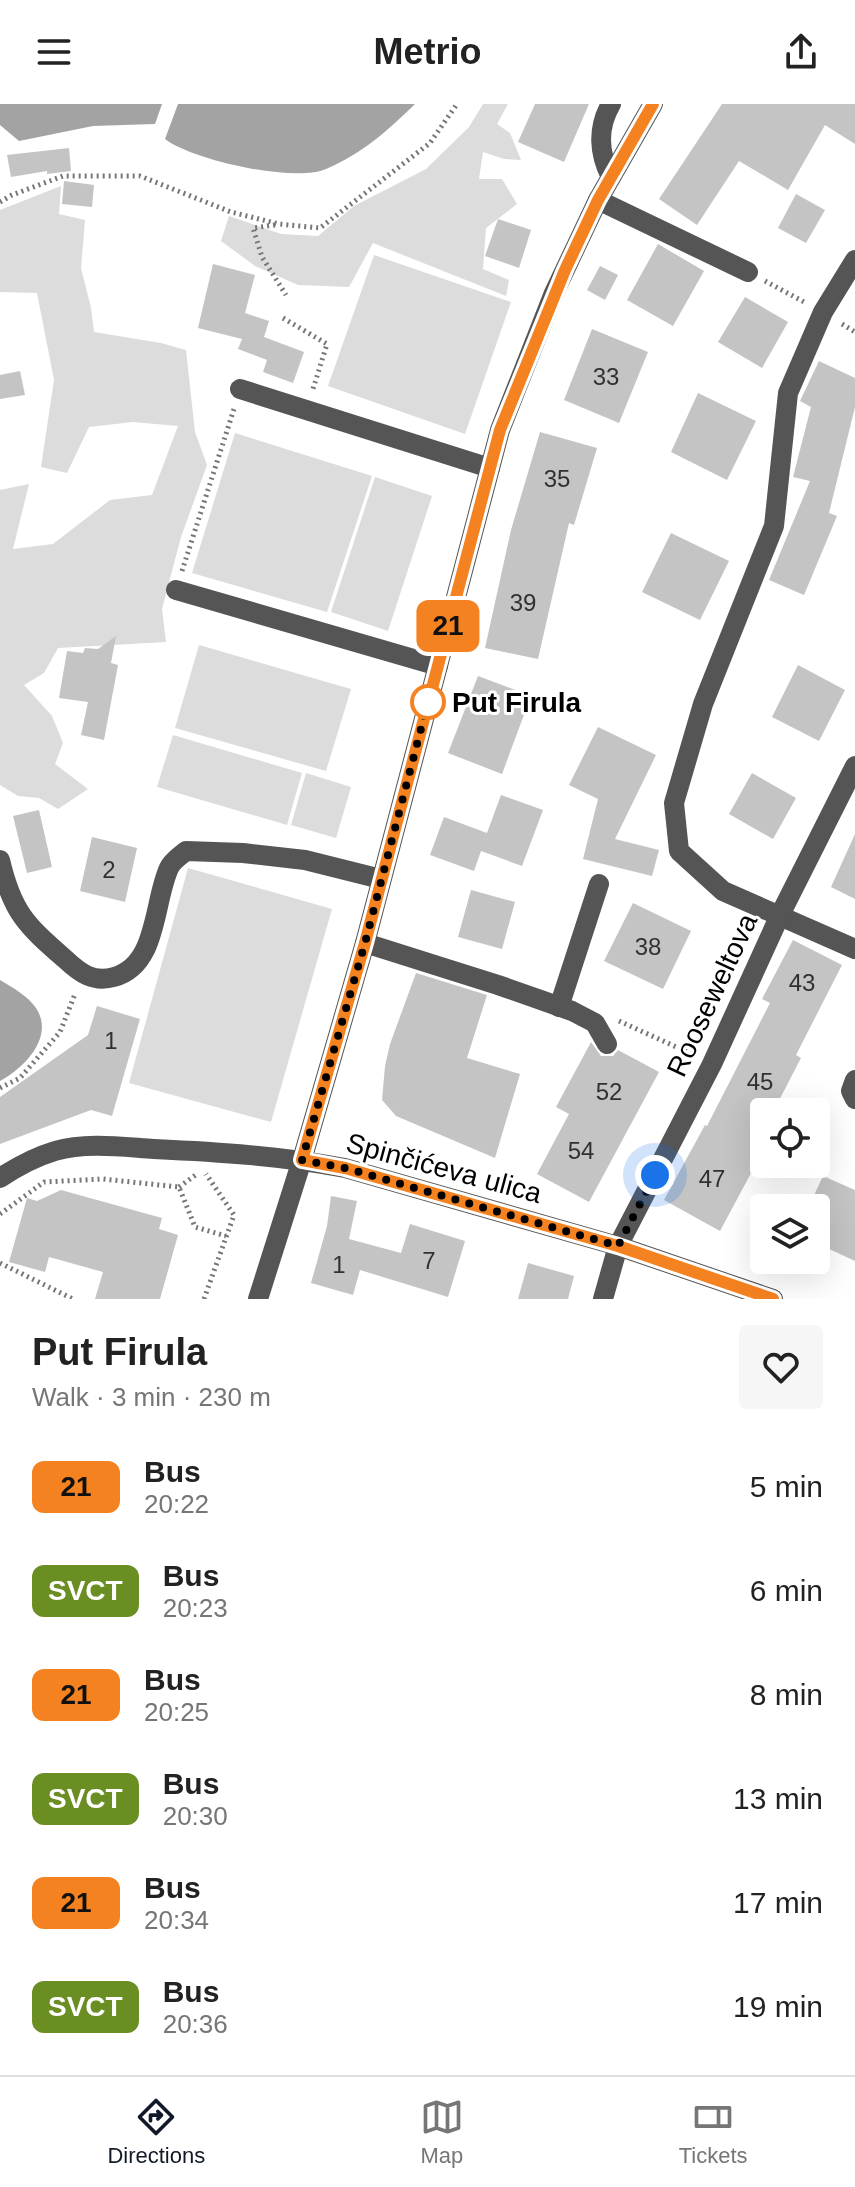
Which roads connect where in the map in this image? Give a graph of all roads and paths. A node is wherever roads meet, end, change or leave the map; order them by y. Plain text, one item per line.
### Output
1 (457, 104) edge
2 (611, 104) edge
3 (653, 104) edge
4 (611, 177) junction
5 (598, 200) junction
6 (0, 202) edge
7 (279, 224) junction
8 (855, 260) edge
9 (748, 272) dead end
10 (286, 295) dead end
11 (283, 318) dead end
12 (240, 389) joint
13 (307, 409) junction
14 (490, 468) junction
15 (176, 590) joint
16 (438, 666) junction
17 (855, 766) edge
18 (0, 860) edge
19 (381, 879) junction
20 (599, 884) dead end
21 (780, 915) junction
22 (365, 943) junction
23 (855, 949) edge
24 (82, 974) junction
25 (559, 1007) junction
26 (638, 1028) dead end
27 (607, 1044) dead end
28 (712, 1064) junction
29 (855, 1080) edge
30 (0, 1088) edge
31 (855, 1099) edge
32 (302, 1160) junction
33 (0, 1178) edge
34 (179, 1187) junction
35 (0, 1214) edge
36 (226, 1236) junction
37 (618, 1246) junction
38 (0, 1263) edge
39 (73, 1299) edge
40 (204, 1299) edge
41 (258, 1299) edge
42 (603, 1299) edge
43 (773, 1299) edge

1 - 7 path
2 - 4 street
3 - 4 street
4 - 5 street
5 - 9 street
5 - 14 street
6 - 7 path
7 - 10 path
8 - 21 street
11 - 13 path
12 - 13 street
12 - 15 path
13 - 14 street
14 - 16 street
15 - 16 street
16 - 19 street
17 - 21 street, Rooseweltova
18 - 24 street
19 - 22 street
19 - 24 street
20 - 25 street
21 - 23 street
21 - 28 street, Rooseweltova
22 - 25 street
22 - 32 street
24 - 30 path
25 - 27 street
26 - 28 path
28 - 37 street, Rooseweltova
29 - 31 street
32 - 33 street, Spinčićeva ulica
32 - 37 street, Spinčićeva ulica
32 - 41 street
34 - 35 path
34 - 36 path
34 - 36 path
36 - 40 path
37 - 42 street, Rooseweltova
37 - 43 street, Spinčićeva ulica
38 - 39 path

